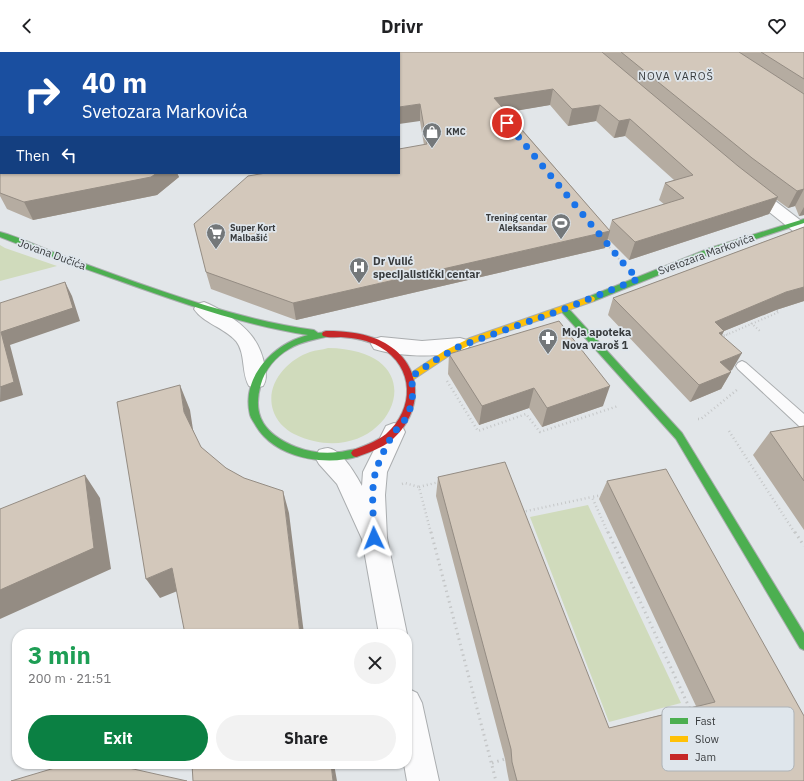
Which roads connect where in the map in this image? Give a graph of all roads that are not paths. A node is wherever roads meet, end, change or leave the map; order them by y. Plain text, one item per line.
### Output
1 (738, 179) edge
2 (801, 225) edge
3 (0, 234) edge
4 (104, 273) joint
5 (204, 309) junction
6 (564, 309) junction
7 (326, 334) junction
8 (381, 344) junction
9 (460, 346) junction
10 (411, 377) junction
11 (256, 380) junction
12 (804, 413) edge
13 (804, 422) edge
14 (394, 432) junction
15 (327, 457) junction
16 (374, 538) junction
17 (392, 629) edge
18 (804, 644) edge
19 (412, 727) edge
20 (423, 781) edge

1 - 2 street
2 - 6 street, Svetozara Markovića
3 - 4 street, Jovana Dučića
4 - 5 street, Svetozara Markovića
5 - 7 street, Svetozara Markovića
5 - 11 street, Svetozara Markovića
6 - 9 street, Svetozara Markovića
6 - 18 street
7 - 8 street, Svetozara Markovića
7 - 11 street, Svetozara Markovića
8 - 9 street, Svetozara Markovića
8 - 10 street, Svetozara Markovića
9 - 10 street, Svetozara Markovića
10 - 14 street, Svetozara Markovića
11 - 15 street, Svetozara Markovića
12 - 13 lane
14 - 15 street, Svetozara Markovića
14 - 16 street, Svetozara Markovića
15 - 16 street, Svetozara Markovića
16 - 17 street, Svetozara Markovića
19 - 20 street

